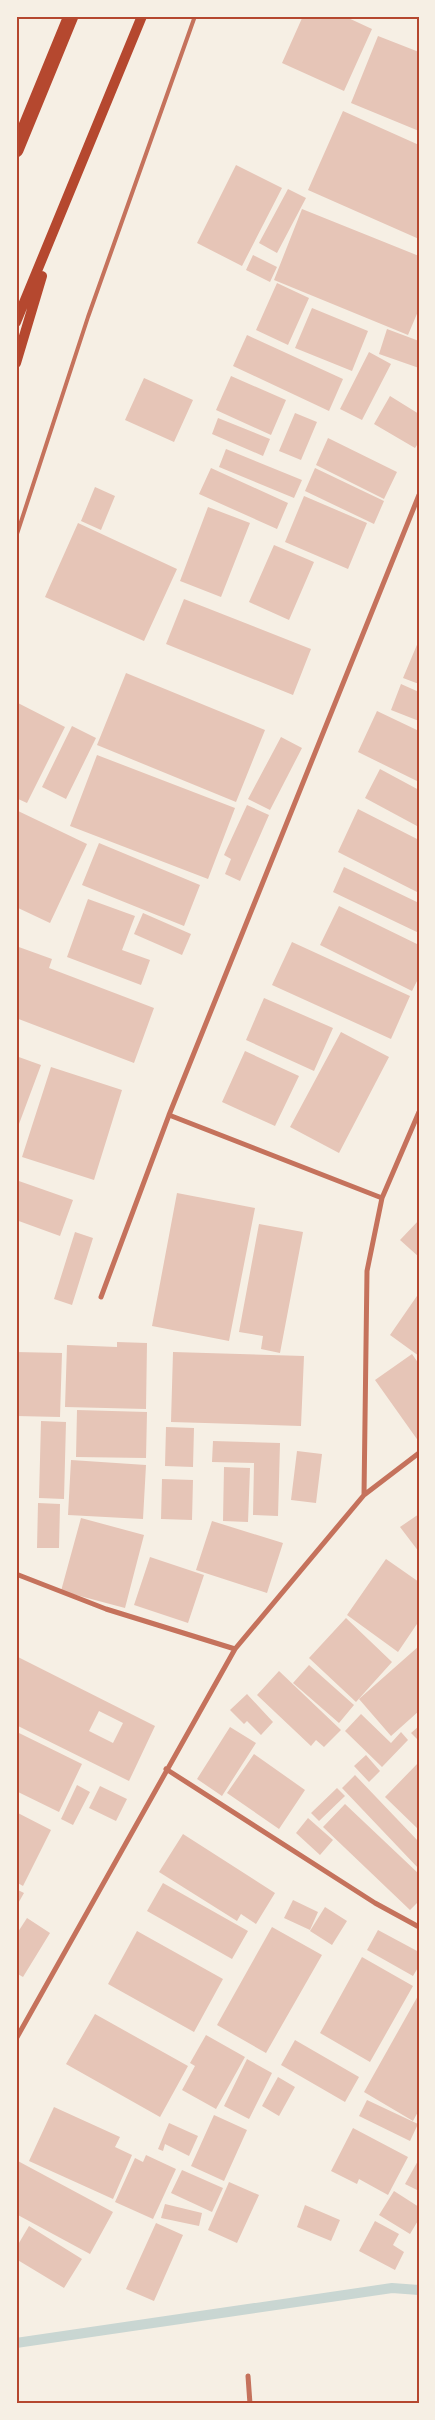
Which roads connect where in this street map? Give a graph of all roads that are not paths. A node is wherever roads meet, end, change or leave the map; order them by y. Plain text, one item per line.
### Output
1 (71, 16) edge
2 (142, 16) edge
3 (195, 16) edge
4 (16, 150) edge
5 (56, 230) junction
6 (16, 322) edge
7 (16, 364) edge
8 (419, 495) edge
9 (16, 538) edge
10 (419, 1112) edge
11 (169, 1115) junction
12 (382, 1198) junction
13 (101, 1296) dead end
14 (419, 1453) edge
15 (364, 1495) junction
16 (16, 1574) edge
17 (235, 1649) junction
18 (166, 1769) junction
19 (419, 1927) edge
20 (16, 2039) edge
21 (248, 2376) dead end
22 (250, 2404) edge

1 - 4 highway
2 - 5 main road
3 - 9 lane
5 - 6 main road
5 - 7 main road
8 - 11 street
10 - 12 street
11 - 12 street
11 - 13 street
12 - 15 street
14 - 15 street
15 - 17 street
16 - 17 street
17 - 18 street
18 - 19 street
18 - 20 street
21 - 22 street

